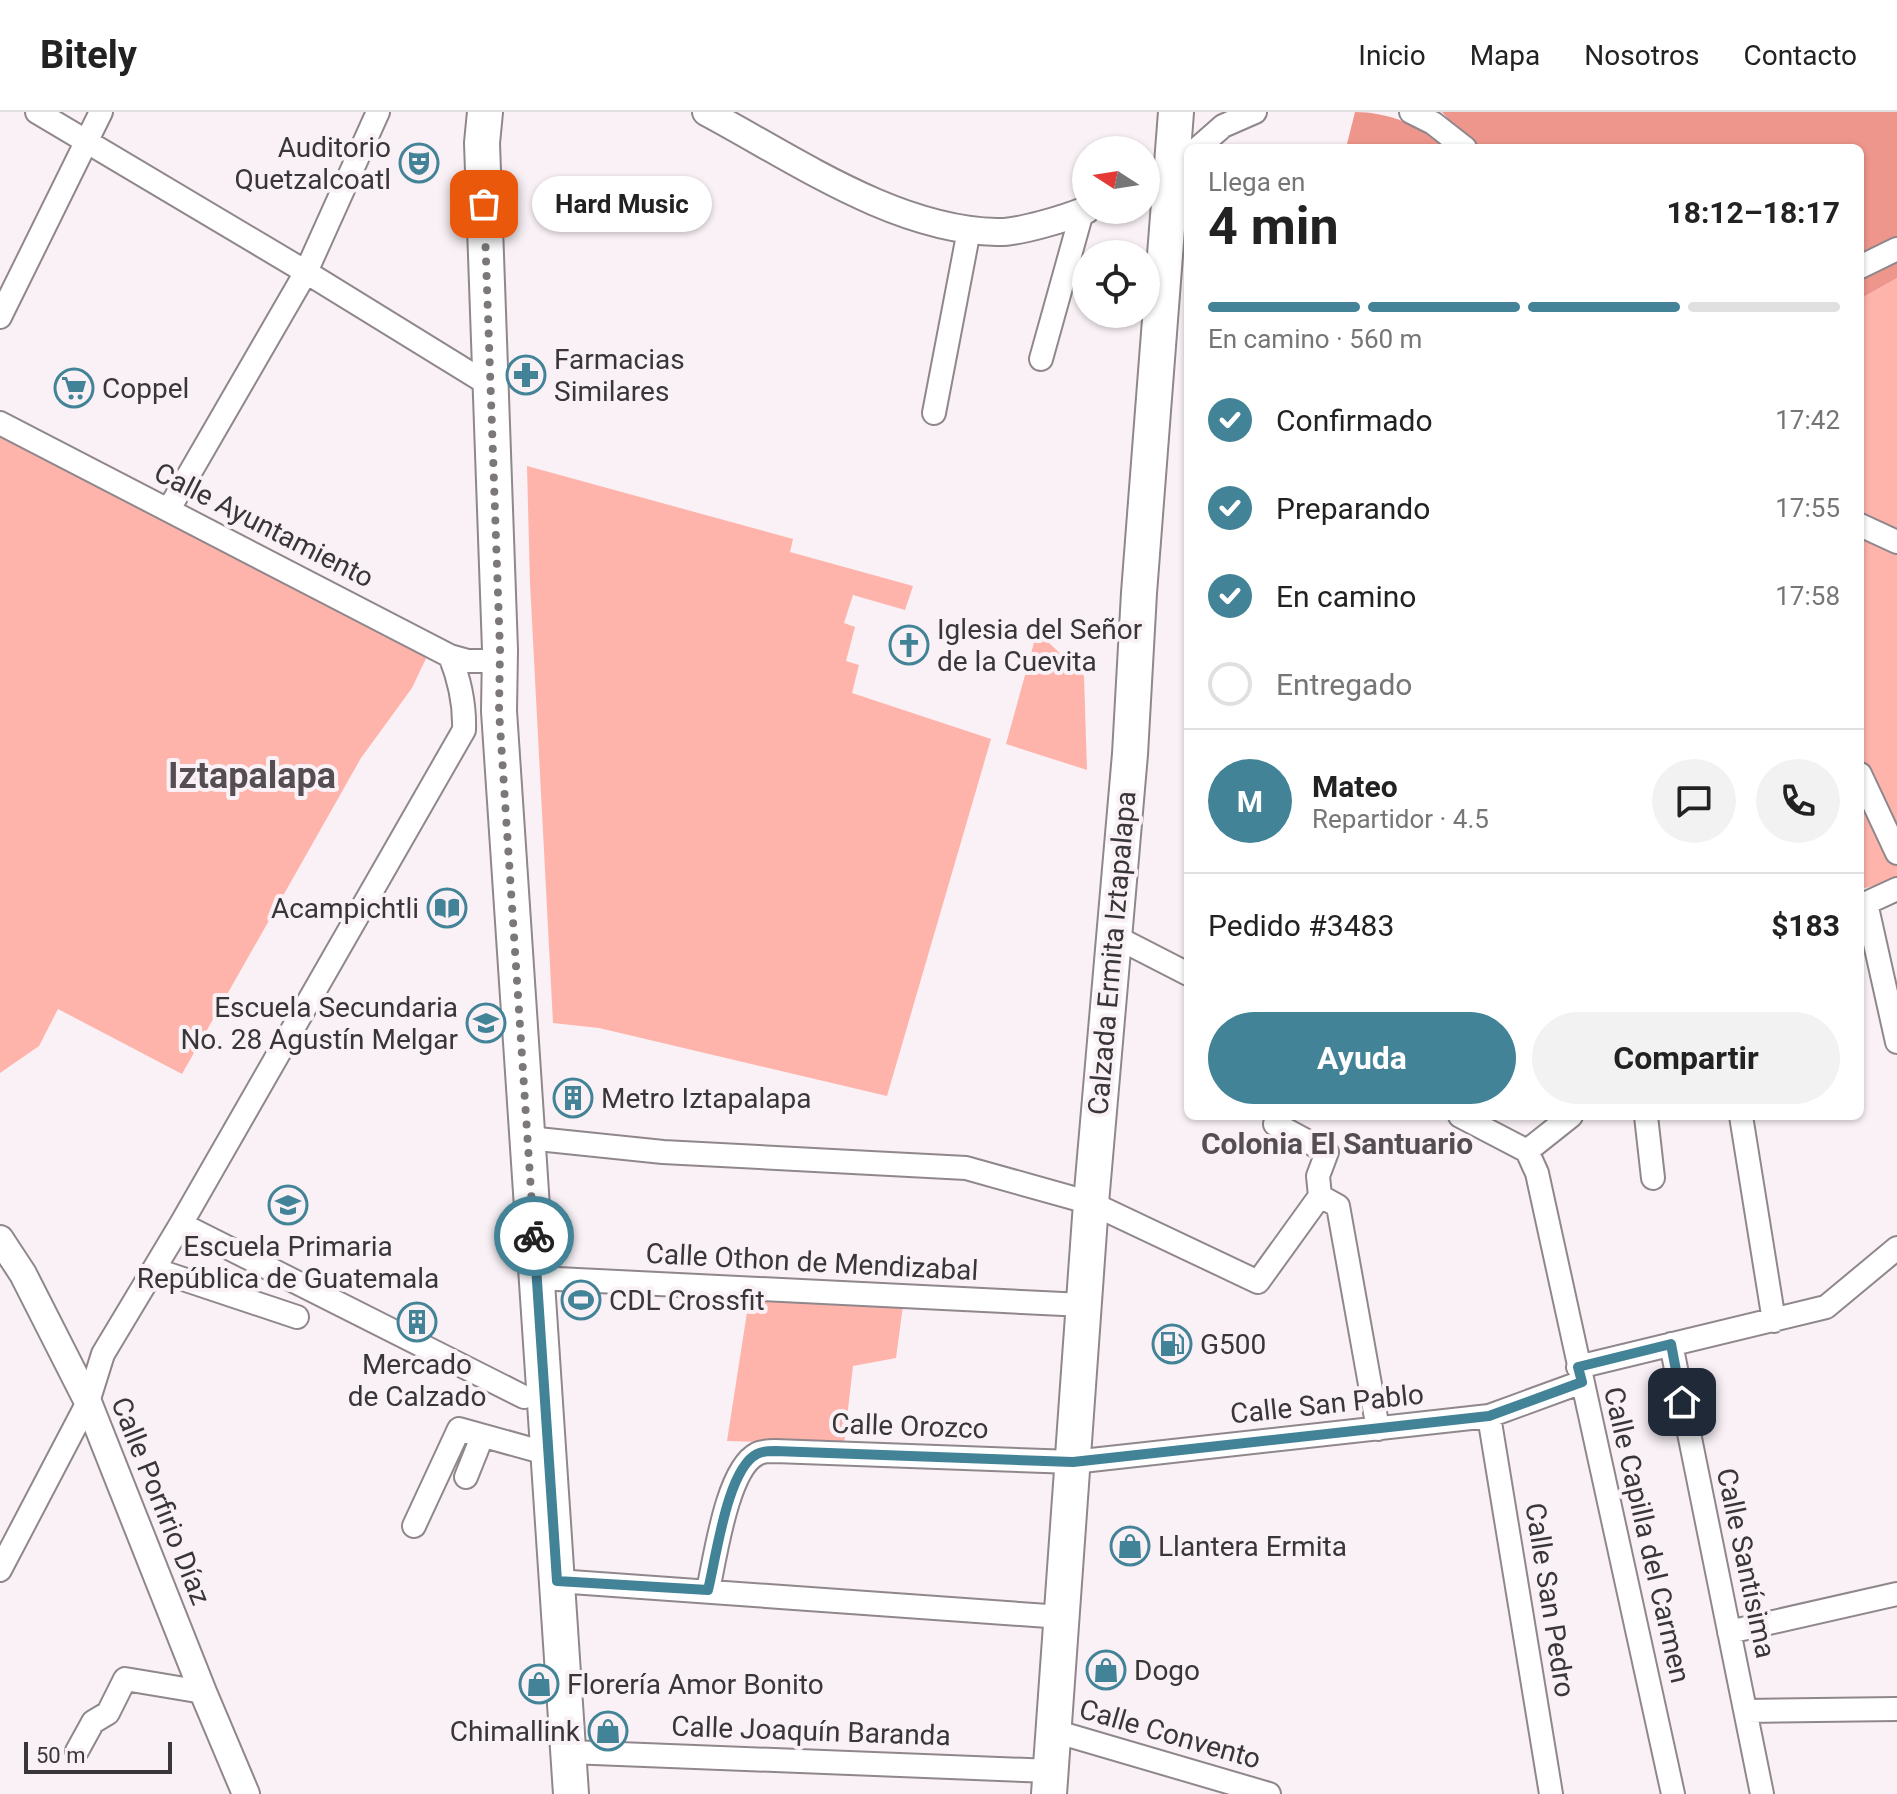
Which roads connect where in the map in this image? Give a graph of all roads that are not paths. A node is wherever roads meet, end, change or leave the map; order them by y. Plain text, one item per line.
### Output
1 (37, 112) edge
2 (101, 112) edge
3 (378, 112) edge
4 (485, 112) edge
5 (706, 112) edge
6 (1176, 112) edge
7 (1255, 112) edge
8 (1411, 112) edge
9 (86, 140) junction
10 (1203, 144) edge
11 (1460, 144) edge
12 (1169, 170) edge
13 (1072, 214) edge
14 (1080, 224) edge
15 (969, 230) junction
16 (1897, 249) edge
17 (1864, 265) edge
18 (306, 272) junction
19 (0, 317) edge
20 (1041, 359) dead end
21 (491, 386) junction
22 (934, 413) dead end
23 (0, 423) edge
24 (169, 509) junction
25 (1864, 527) edge
26 (1897, 542) edge
27 (500, 650) junction
28 (450, 656) junction
29 (499, 711) junction
30 (1864, 783) edge
31 (1897, 853) edge
32 (1897, 889) edge
33 (1864, 904) edge
34 (1864, 908) edge
35 (1112, 935) junction
36 (1184, 972) edge
37 (1897, 1042) edge
38 (1468, 1120) edge
39 (1566, 1120) edge
40 (1646, 1120) edge
41 (1742, 1120) edge
42 (1275, 1124) dead end
43 (528, 1138) junction
44 (1527, 1151) junction
45 (1653, 1178) dead end
46 (1320, 1196) junction
47 (1091, 1203) junction
48 (186, 1228) junction
49 (0, 1239) edge
50 (1897, 1248) edge
51 (165, 1273) junction
52 (537, 1278) junction
53 (1084, 1305) junction
54 (297, 1317) dead end
55 (1774, 1321) junction
56 (1671, 1344) junction
57 (99, 1374) junction
58 (1580, 1374) junction
59 (524, 1397) dead end
60 (88, 1402) junction
61 (1489, 1416) junction
62 (1378, 1429) junction
63 (482, 1437) junction
64 (549, 1454) junction
65 (1073, 1462) junction
66 (466, 1477) dead end
67 (414, 1526) dead end
68 (0, 1570) edge
69 (557, 1581) junction
70 (708, 1590) junction
71 (1897, 1594) edge
72 (1062, 1617) junction
73 (1729, 1632) junction
74 (203, 1692) junction
75 (1897, 1709) edge
76 (1746, 1711) junction
77 (1054, 1731) junction
78 (77, 1751) dead end
79 (569, 1752) junction
80 (1050, 1782) edge
81 (246, 1794) edge
82 (571, 1794) edge
83 (1269, 1794) edge
84 (1551, 1794) edge
85 (1673, 1794) edge
86 (1762, 1794) edge

1 - 9 street
2 - 9 street
3 - 18 street
4 - 21 main road
5 - 15 street
6 - 12 main road, Calzada Ermita Iztapalapa
7 - 10 street
8 - 11 street
9 - 18 street
9 - 19 street
12 - 35 main road, Calzada Ermita Iztapalapa
13 - 15 street
14 - 20 street
15 - 22 street
16 - 17 street
18 - 21 street
18 - 24 street
21 - 27 main road
23 - 24 street, Calle Ayuntamiento
24 - 28 street, Calle Ayuntamiento
25 - 26 street
27 - 28 street, Calle Ayuntamiento
27 - 29 main road
28 - 48 street
29 - 43 main road
29 - 48 street
30 - 31 street
32 - 33 street
34 - 37 street
35 - 36 street
35 - 47 main road, Calzada Ermita Iztapalapa
38 - 44 street
39 - 44 street
40 - 45 street
41 - 55 street
42 - 46 street
43 - 47 street
43 - 52 main road
44 - 58 street, Calle Capilla del Carmen
46 - 47 street
46 - 62 street
47 - 53 main road, Calzada Ermita Iztapalapa
48 - 51 street
48 - 57 street
48 - 59 street
49 - 60 street, Calle Porfirio Díaz
50 - 55 street, Calle San Pablo
51 - 54 street
51 - 57 street
52 - 53 street, Calle Othon de Mendizabal
52 - 64 main road
53 - 65 main road, Calzada Ermita Iztapalapa
55 - 56 street, Calle San Pablo
56 - 58 street, Calle San Pablo
56 - 73 street, Calle Santísima
57 - 60 street
58 - 61 street, Calle San Pablo
58 - 85 street, Calle Capilla del Carmen
60 - 68 street
60 - 74 street, Calle Porfirio Díaz
61 - 62 street, Calle San Pablo
61 - 84 street, Calle San Pedro
62 - 65 street, Calle San Pablo
63 - 64 street
63 - 66 street
63 - 67 street
64 - 69 main road
65 - 70 street, Calle Orozco
65 - 72 main road, Calzada Ermita Iztapalapa
69 - 70 street
69 - 79 main road
70 - 72 street
71 - 73 street
72 - 77 main road, Calzada Ermita Iztapalapa
73 - 76 street, Calle Santísima
74 - 78 street
74 - 81 street, Calle Porfirio Díaz
75 - 76 street
76 - 86 street, Calle Santísima
77 - 80 main road, Calzada Ermita Iztapalapa
77 - 83 street, Calle Convento
79 - 80 street, Calle Joaquín Baranda
79 - 82 main road

